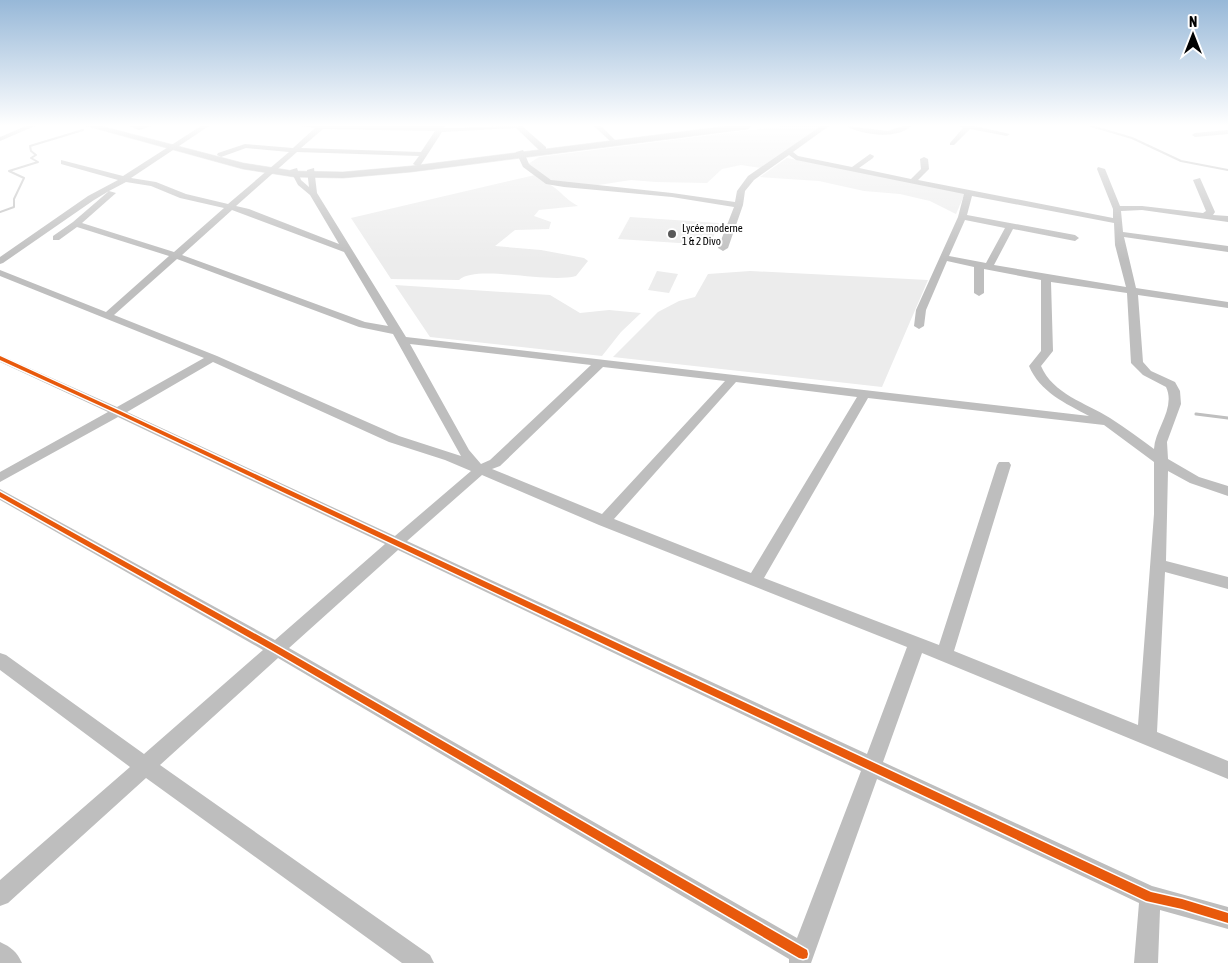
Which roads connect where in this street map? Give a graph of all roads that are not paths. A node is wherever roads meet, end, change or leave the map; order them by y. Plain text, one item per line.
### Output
1 (96, 171) edge
2 (137, 171) edge
3 (273, 171) edge
4 (287, 171) edge
5 (335, 171) edge
6 (394, 171) edge
7 (533, 171) edge
8 (761, 171) edge
9 (863, 171) edge
10 (922, 171) edge
11 (1103, 171) edge
12 (294, 172) junction
13 (311, 172) junction
14 (124, 179) junction
15 (1197, 180) dead end
16 (912, 181) junction
17 (115, 185) junction
18 (969, 192) junction
19 (314, 193) junction
20 (739, 205) junction
21 (228, 208) junction
22 (1117, 209) junction
23 (1206, 216) junction
24 (962, 217) junction
25 (1228, 219) edge
26 (1118, 221) junction
27 (76, 224) junction
28 (1012, 225) junction
29 (1118, 234) junction
30 (56, 238) dead end
31 (1074, 238) dead end
32 (722, 248) dead end
33 (1228, 249) edge
34 (349, 251) junction
35 (177, 256) junction
36 (944, 258) junction
37 (0, 261) edge
38 (984, 265) junction
39 (0, 273) edge
40 (1046, 278) junction
41 (1132, 291) junction
42 (979, 294) dead end
43 (1228, 305) edge
44 (107, 316) junction
45 (920, 326) dead end
46 (399, 336) junction
47 (0, 358) edge
48 (213, 358) junction
49 (601, 362) junction
50 (734, 378) junction
51 (865, 393) junction
52 (118, 412) junction
53 (1107, 422) junction
54 (1161, 461) junction
55 (1004, 465) dead end
56 (480, 470) junction
57 (0, 478) edge
58 (1228, 491) edge
59 (0, 494) edge
60 (604, 521) junction
61 (397, 543) junction
62 (1157, 564) junction
63 (755, 580) junction
64 (1228, 583) edge
65 (917, 644) junction
66 (276, 649) junction
67 (944, 655) junction
68 (0, 660) edge
69 (1147, 737) junction
70 (145, 766) junction
71 (872, 767) junction
72 (1228, 770) edge
73 (0, 895) edge
74 (1150, 897) junction
75 (1228, 918) edge
76 (0, 954) edge
77 (802, 958) edge
78 (10, 963) edge
79 (422, 963) edge
80 (1146, 963) edge

1 - 14 street
2 - 14 street
3 - 21 street
4 - 12 main road
5 - 13 main road
6 - 13 main road
7 - 20 street
8 - 20 street
9 - 16 street
10 - 16 street
11 - 22 street
12 - 13 main road
12 - 19 street
13 - 19 street
14 - 17 street
14 - 21 street
15 - 23 street
16 - 18 street
17 - 27 street
17 - 37 street
18 - 24 street
18 - 26 street
19 - 34 street
20 - 32 street
21 - 34 street
21 - 35 street
22 - 23 street
22 - 26 street
23 - 25 street
24 - 28 street
24 - 36 street
26 - 29 street
27 - 30 street
27 - 35 street
28 - 31 street
28 - 38 street
29 - 33 street
29 - 41 street
34 - 46 street
35 - 44 street
35 - 46 street
36 - 38 street
36 - 45 street
38 - 40 street
38 - 42 street
39 - 44 street
40 - 41 street
40 - 53 street
41 - 43 street
41 - 54 street
44 - 48 street
46 - 49 street
46 - 56 street
47 - 52 street
48 - 52 street
48 - 56 street
49 - 50 street
49 - 56 street
50 - 51 street
50 - 60 street
51 - 53 street
51 - 63 street
52 - 57 street
52 - 61 street
53 - 54 street
54 - 58 street
54 - 62 street
55 - 67 street
56 - 60 street
56 - 61 street
59 - 66 street
60 - 63 street
61 - 66 street
61 - 71 street
62 - 64 street
62 - 69 street
63 - 65 street
65 - 67 street
65 - 71 street
66 - 70 street
66 - 77 street
67 - 69 street
68 - 70 street
69 - 72 street
70 - 73 street
70 - 79 street
71 - 74 street
71 - 77 street
74 - 75 street
74 - 80 street
76 - 78 street

